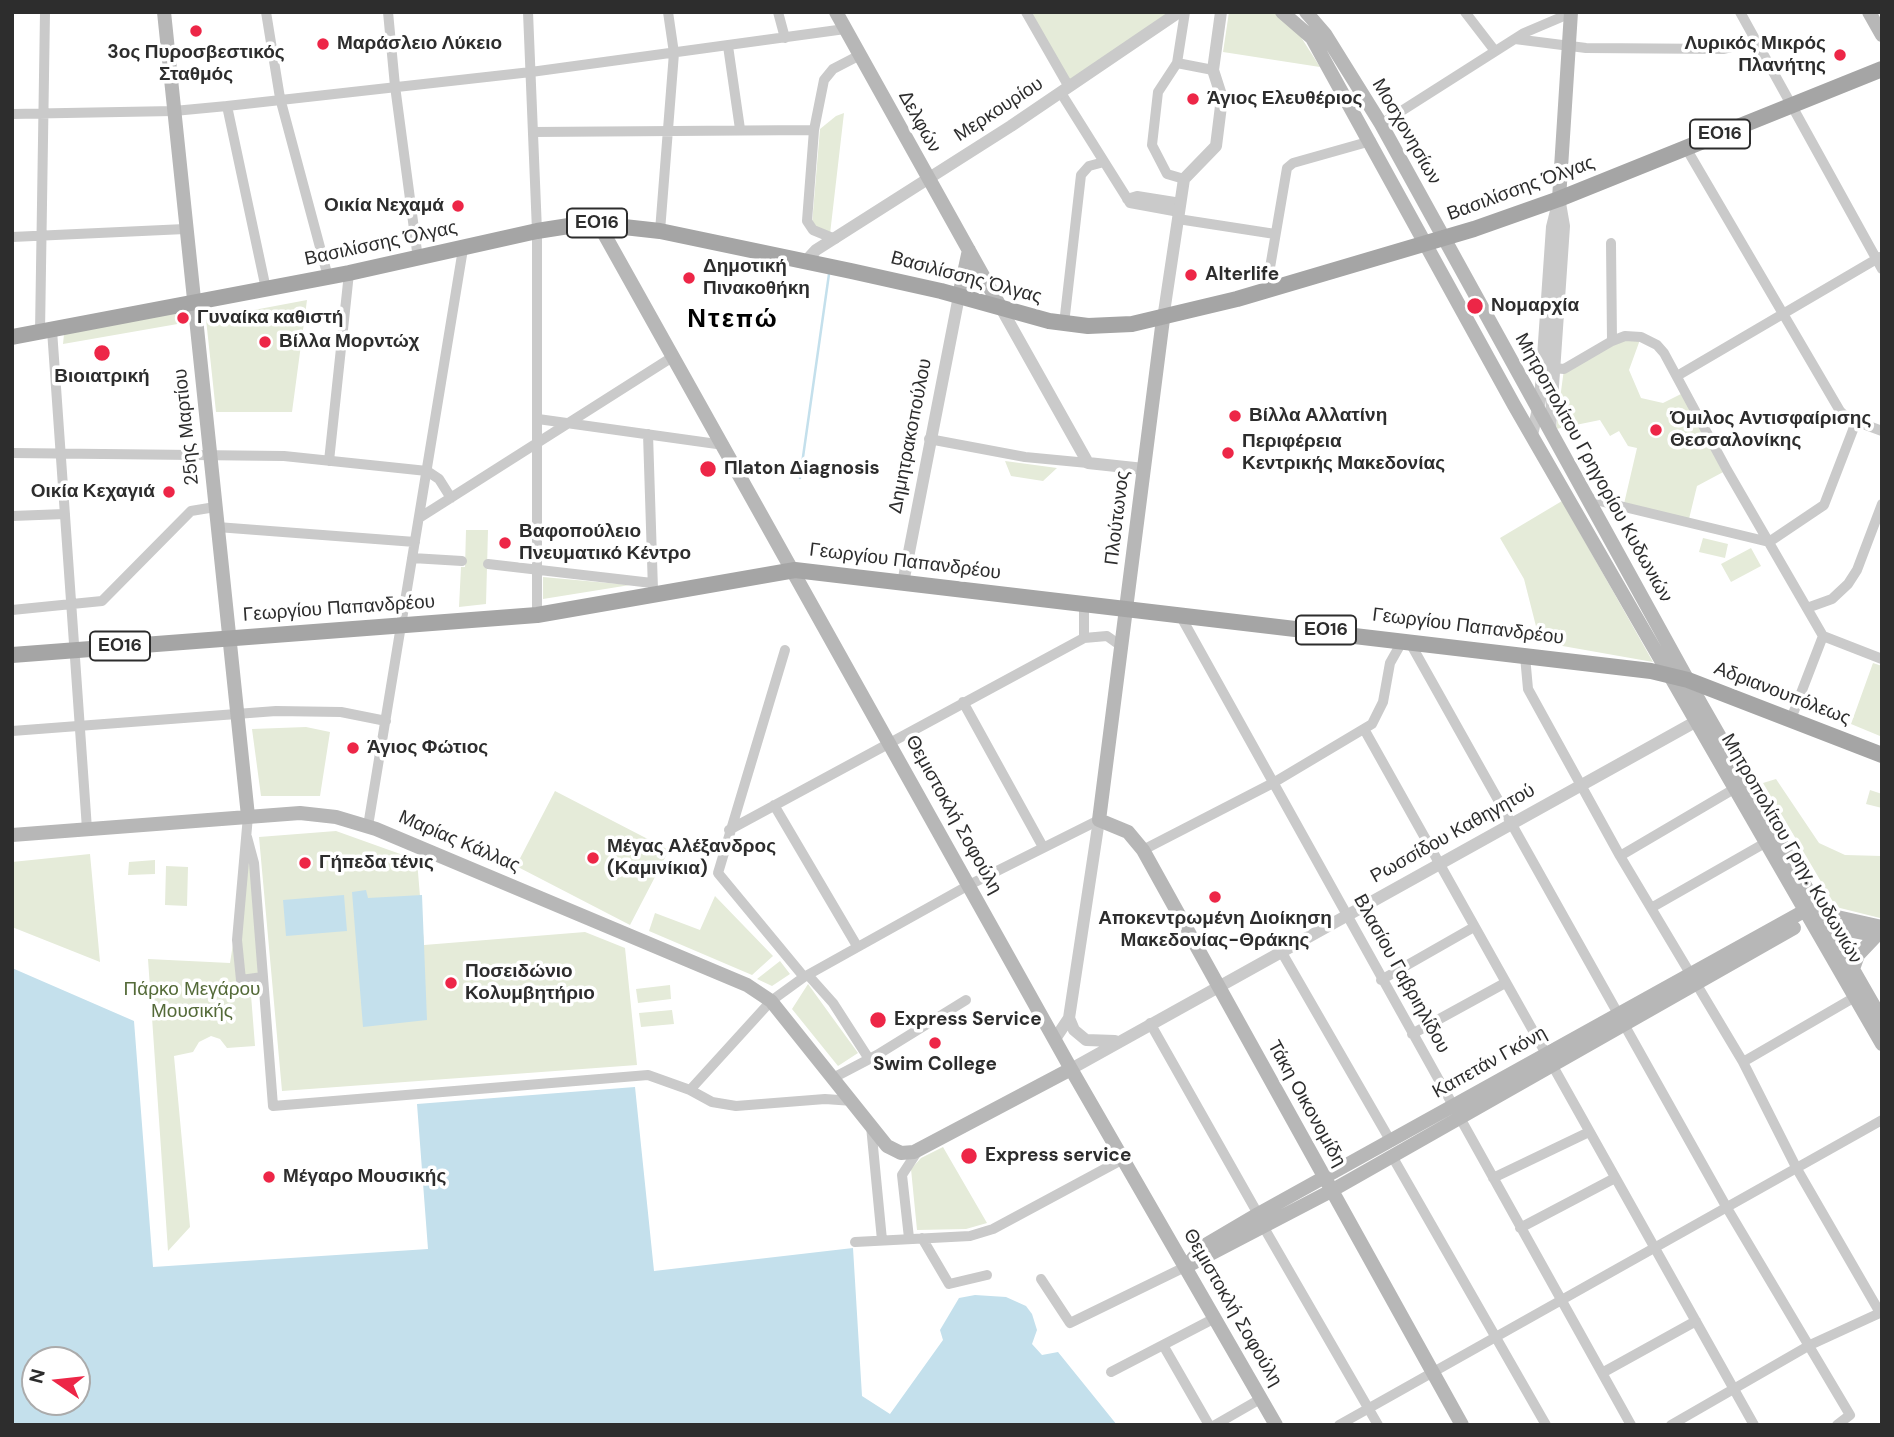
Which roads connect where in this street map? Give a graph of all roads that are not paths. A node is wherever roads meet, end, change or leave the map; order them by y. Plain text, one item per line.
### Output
1 (45, 12) edge
2 (164, 12) edge
3 (266, 12) edge
4 (388, 12) edge
5 (528, 12) edge
6 (668, 12) edge
7 (778, 12) edge
8 (836, 12) edge
9 (1026, 12) edge
10 (1222, 12) edge
11 (1282, 12) edge
12 (1306, 12) edge
13 (1465, 12) edge
14 (1740, 12) edge
15 (1869, 12) edge
16 (1176, 13) edge
17 (1571, 13) edge
18 (845, 29) junction
19 (1882, 35) edge
20 (785, 38) junction
21 (1515, 39) junction
22 (1756, 41) junction
23 (728, 46) junction
24 (1569, 46) junction
25 (1495, 51) junction
26 (674, 53) junction
27 (860, 55) junction
28 (1177, 64) junction
29 (1882, 69) edge
30 (1213, 70) junction
31 (531, 72) junction
32 (394, 86) junction
33 (1065, 90) junction
34 (279, 98) junction
35 (227, 106) junction
36 (1791, 106) junction
37 (174, 111) junction
38 (42, 113) junction
39 (12, 114) edge
40 (1381, 124) junction
41 (740, 129) junction
42 (814, 130) junction
43 (668, 131) junction
44 (533, 132) junction
45 (1371, 141) junction
46 (1686, 148) junction
47 (1104, 162) junction
48 (928, 178) junction
49 (1184, 179) junction
50 (1559, 199) junction
51 (1179, 211) junction
52 (598, 223) junction
53 (185, 229) junction
54 (537, 231) junction
55 (660, 231) junction
56 (1275, 234) junction
57 (40, 235) junction
58 (12, 237) edge
59 (835, 239) junction
60 (1444, 239) junction
61 (1611, 243) dead end
62 (1425, 245) junction
63 (463, 249) junction
64 (969, 250) junction
65 (418, 259) junction
66 (1880, 261) edge
67 (805, 262) junction
68 (349, 273) junction
69 (328, 277) junction
70 (266, 289) junction
71 (1266, 291) junction
72 (959, 296) junction
73 (192, 303) junction
74 (1001, 308) junction
75 (1783, 313) junction
76 (1163, 319) junction
77 (1064, 324) junction
78 (46, 331) junction
79 (12, 337) edge
80 (1612, 341) junction
81 (674, 356) junction
82 (1554, 368) junction
83 (1677, 376) junction
84 (1538, 409) junction
85 (538, 419) junction
86 (1856, 422) junction
87 (568, 423) junction
88 (1550, 430) junction
89 (1882, 431) edge
90 (648, 434) junction
91 (1531, 435) junction
92 (929, 439) junction
93 (537, 443) junction
94 (724, 445) junction
95 (12, 453) edge
96 (61, 454) junction
97 (209, 454) junction
98 (329, 461) junction
99 (1088, 463) junction
100 (1144, 469) junction
101 (427, 471) junction
102 (451, 498) junction
103 (1587, 498) junction
104 (1882, 505) edge
105 (215, 507) junction
106 (65, 514) junction
107 (12, 516) edge
108 (419, 519) junction
109 (217, 527) junction
110 (415, 542) junction
111 (1769, 542) junction
112 (412, 558) junction
113 (462, 561) dead end
114 (488, 564) dead end
115 (537, 570) junction
116 (795, 570) junction
117 (903, 583) junction
118 (653, 590) junction
119 (1084, 605) junction
120 (71, 606) junction
121 (1807, 608) junction
122 (12, 610) edge
123 (1126, 610) junction
124 (537, 615) junction
125 (1180, 615) junction
126 (401, 626) junction
127 (1823, 636) junction
128 (229, 638) junction
129 (1084, 638) junction
130 (1406, 640) junction
131 (1121, 646) junction
132 (74, 650) junction
133 (785, 650) dead end
134 (12, 655) edge
135 (1525, 656) junction
136 (1882, 659) edge
137 (1667, 674) junction
138 (1688, 680) junction
139 (963, 702) junction
140 (237, 714) junction
141 (1791, 719) junction
142 (386, 721) junction
143 (1695, 722) junction
144 (80, 726) junction
145 (1364, 729) junction
146 (12, 731) edge
147 (889, 741) junction
148 (1882, 755) edge
149 (1272, 783) junction
150 (1581, 785) junction
151 (1734, 789) junction
152 (774, 805) junction
153 (248, 816) junction
154 (1099, 820) junction
155 (1511, 824) junction
156 (369, 826) junction
157 (87, 829) junction
158 (729, 830) junction
159 (12, 835) edge
160 (247, 837) junction
161 (1765, 843) junction
162 (1043, 847) junction
163 (1143, 850) junction
164 (1619, 856) junction
165 (1439, 864) junction
166 (969, 886) junction
167 (1651, 908) junction
168 (1806, 910) junction
169 (1346, 915) junction
170 (1821, 921) junction
171 (1474, 927) junction
172 (1880, 933) edge
173 (857, 946) junction
174 (1281, 951) junction
175 (1853, 969) junction
176 (806, 976) junction
177 (263, 977) junction
178 (1381, 979) junction
179 (1693, 979) junction
180 (1505, 983) junction
181 (1219, 985) junction
182 (1855, 997) junction
183 (966, 1000) dead end
184 (771, 1001) junction
185 (1069, 1018) junction
186 (1620, 1020) junction
187 (1882, 1020) edge
188 (1150, 1023) junction
189 (1412, 1034) junction
190 (1055, 1039) junction
191 (1119, 1041) junction
192 (1882, 1044) edge
193 (869, 1059) junction
194 (1548, 1060) junction
195 (1743, 1062) junction
196 (1071, 1069) junction
197 (833, 1077) junction
198 (690, 1090) junction
199 (853, 1101) junction
200 (1455, 1112) junction
201 (1882, 1120) edge
202 (872, 1126) junction
203 (1589, 1132) junction
204 (1390, 1140) junction
205 (917, 1150) junction
206 (1392, 1156) junction
207 (1125, 1158) junction
208 (1797, 1169) junction
209 (1493, 1178) junction
210 (1615, 1178) junction
211 (1328, 1184) junction
212 (1727, 1208) junction
213 (1260, 1220) junction
214 (1520, 1227) junction
215 (909, 1238) junction
216 (922, 1238) junction
217 (882, 1240) junction
218 (855, 1242) dead end
219 (1654, 1248) junction
220 (1186, 1266) junction
221 (986, 1275) dead end
222 (1041, 1279) dead end
223 (1562, 1300) junction
224 (1880, 1312) edge
225 (1215, 1318) junction
226 (1696, 1321) junction
227 (1496, 1336) junction
228 (1163, 1345) junction
229 (1810, 1345) junction
230 (1111, 1372) dead end
231 (1432, 1372) junction
232 (1602, 1373) junction
233 (1733, 1388) junction
234 (1262, 1398) junction
235 (1368, 1408) junction
236 (1691, 1420) edge
237 (1209, 1425) edge
238 (1215, 1425) edge
239 (1276, 1425) edge
240 (1339, 1425) edge
241 (1378, 1425) edge
242 (1462, 1425) edge
243 (1546, 1425) edge
244 (1631, 1425) edge
245 (1671, 1425) edge
246 (1754, 1425) edge
247 (1837, 1425) edge

1 - 38 street
2 - 37 main road, 25ης Μαρτίου
3 - 34 street
4 - 32 street
5 - 31 street
6 - 26 street
7 - 20 street
8 - 18 main road, Δελφών
9 - 33 street
10 - 30 street
11 - 45 main road, Μοσχονησίων
12 - 40 main road, Μοσχονησίων
13 - 25 street
14 - 22 street
15 - 19 main road
16 - 28 street
16 - 33 street, Μερκουρίου
17 - 21 street
17 - 24 main road
18 - 20 street
18 - 27 main road, Δελφών
20 - 23 street
21 - 24 street
21 - 25 street
22 - 24 street
22 - 36 street
23 - 26 street
23 - 41 street
24 - 50 main road
25 - 40 street
26 - 31 street
26 - 43 street
27 - 42 street
27 - 48 main road, Δελφών
28 - 30 street
28 - 49 street
29 - 36 main road, Βασιλίσσης Όλγας / ΕΟ16
30 - 49 street
31 - 32 street
31 - 44 street
32 - 34 street
32 - 65 street
33 - 47 street
33 - 48 street, Μερκουρίου
34 - 35 street
34 - 69 street
35 - 37 street
35 - 70 street
36 - 46 main road, Βασιλίσσης Όλγας / ΕΟ16
36 - 66 street
37 - 38 street
37 - 53 main road, 25ης Μαρτίου
38 - 39 street
38 - 57 street
40 - 60 main road, Μοσχονησίων
41 - 42 street
41 - 43 street
42 - 59 street
43 - 44 street
43 - 55 street
44 - 54 street
45 - 56 street
45 - 62 main road, Μοσχονησίων
46 - 50 main road, Βασιλίσσης Όλγας / ΕΟ16
46 - 75 street
47 - 51 street
47 - 77 street
48 - 59 street, Μερκουρίου
48 - 64 main road, Δελφών
49 - 51 street, Πλούτωνος
50 - 60 main road, Βασιλίσσης Όλγας / ΕΟ16
50 - 82 street
50 - 84 street
51 - 56 street
51 - 76 street, Πλούτωνος
52 - 54 main road, Βασιλίσσης Όλγας / ΕΟ16
52 - 55 main road, Βασιλίσσης Όλγας / ΕΟ16
52 - 81 main road, Θεμιστοκλή Σοφούλη
53 - 57 street
53 - 73 main road, 25ης Μαρτίου
54 - 63 main road, Βασιλίσσης Όλγας / ΕΟ16
54 - 85 street
55 - 67 main road, Βασιλίσσης Όλγας / ΕΟ16
56 - 71 street
57 - 58 street
57 - 78 street
59 - 67 street, Μερκουρίου
60 - 62 main road, Βασιλίσσης Όλγας / ΕΟ16
60 - 84 main road, Μητροπολίτου Γρηγορίου Κυδωνιών
61 - 80 street
62 - 71 main road, Βασιλίσσης Όλγας / ΕΟ16
62 - 91 main road, Μητροπολίτου Γρηγορίου Κυδωνιών
63 - 65 main road, Βασιλίσσης Όλγας / ΕΟ16
63 - 101 street
64 - 72 main road
64 - 74 main road, Δελφών
65 - 68 main road, Βασιλίσσης Όλγας / ΕΟ16
66 - 75 street
67 - 72 main road, Βασιλίσσης Όλγας / ΕΟ16
68 - 69 main road, Βασιλίσσης Όλγας / ΕΟ16
68 - 98 street
69 - 70 main road, Βασιλίσσης Όλγας / ΕΟ16
70 - 73 main road, Βασιλίσσης Όλγας / ΕΟ16
71 - 76 main road, Βασιλίσσης Όλγας / ΕΟ16
72 - 74 main road, Βασιλίσσης Όλγας / ΕΟ16
72 - 92 street, Δημητρακοπούλου
73 - 78 main road, Βασιλίσσης Όλγας / ΕΟ16
73 - 97 main road, 25ης Μαρτίου
74 - 77 main road, Βασιλίσσης Όλγας / ΕΟ16
74 - 99 street
75 - 83 street
75 - 86 street
76 - 77 main road, Βασιλίσσης Όλγας / ΕΟ16
76 - 100 main road, Πλούτωνος
78 - 79 main road, Βασιλίσσης Όλγας / ΕΟ16
78 - 96 street
80 - 82 street
80 - 83 street
81 - 87 street
81 - 94 main road, Θεμιστοκλή Σοφούλη
82 - 88 street
83 - 111 street
84 - 88 main road, Μητροπολίτου Γρηγορίου Κυδωνιών
84 - 91 street
85 - 87 street
85 - 93 street
86 - 89 street
86 - 111 street
87 - 90 street
87 - 93 street
88 - 103 main road, Μητροπολίτου Γρηγορίου Κυδωνιών
90 - 94 street
90 - 118 street
91 - 137 main road, Μητροπολίτου Γρηγορίου Κυδωνιών
92 - 99 street
92 - 117 street, Δημητρακοπούλου
93 - 102 street
93 - 115 street
94 - 116 main road, Θεμιστοκλή Σοφούλη
95 - 96 street
96 - 97 street
96 - 106 street
97 - 98 street
97 - 105 main road, 25ης Μαρτίου
98 - 101 street
99 - 100 street
100 - 123 main road, Πλούτωνος
101 - 102 street
101 - 108 street
102 - 108 street
103 - 111 street
103 - 138 main road, Μητροπολίτου Γρηγορίου Κυδωνιών
104 - 121 street
105 - 109 main road, 25ης Μαρτίου
105 - 120 street
106 - 107 street
106 - 120 street
108 - 110 street
109 - 110 street
109 - 128 main road, 25ης Μαρτίου
110 - 112 street
111 - 121 street
112 - 113 street
112 - 126 street
114 - 115 street
115 - 118 street
115 - 124 street
116 - 117 main road, Γεωργίου Παπανδρέου / ΕΟ16
116 - 118 main road, Γεωργίου Παπανδρέου / ΕΟ16
116 - 147 main road, Θεμιστοκλή Σοφούλη
117 - 119 main road, Γεωργίου Παπανδρέου / ΕΟ16
118 - 124 main road, Γεωργίου Παπανδρέου / ΕΟ16
119 - 123 main road, Γεωργίου Παπανδρέου / ΕΟ16
119 - 129 street
120 - 122 street
120 - 132 street
121 - 127 street
123 - 125 main road, Γεωργίου Παπανδρέου / ΕΟ16
123 - 131 main road, Πλούτωνος
124 - 126 main road, Γεωργίου Παπανδρέου / ΕΟ16
125 - 130 main road, Γεωργίου Παπανδρέου / ΕΟ16
125 - 149 street, Βλασίου Γαβριηλίδου
126 - 128 main road, Γεωργίου Παπανδρέου / ΕΟ16
126 - 142 street
127 - 136 street
127 - 141 street
128 - 132 main road, Γεωργίου Παπανδρέου / ΕΟ16
128 - 140 main road, 25ης Μαρτίου
129 - 131 street
129 - 139 street
130 - 135 main road, Γεωργίου Παπανδρέου / ΕΟ16
130 - 145 street
130 - 155 street
131 - 154 main road, Πλούτωνος
132 - 134 main road, Γεωργίου Παπανδρέου / ΕΟ16
132 - 144 street
133 - 158 street
135 - 137 main road, Γεωργίου Παπανδρέου / ΕΟ16
135 - 150 street
137 - 138 main road, Αδριανουπόλεως / ΕΟ16
137 - 143 main road, Μητροπολίτου Γρηγ. Κυδωνιών
138 - 141 main road, Αδριανουπόλεως / ΕΟ16
138 - 170 main road, Μητροπολίτου Γρηγ. Κυδωνιών
139 - 147 street
139 - 162 street
140 - 142 street
140 - 144 street
140 - 153 main road, 25ης Μαρτίου
141 - 148 main road, Αδριανουπόλεως / ΕΟ16
142 - 156 street
143 - 150 street, Ρωσσίδου Καθηγητού
143 - 151 main road, Μητροπολίτου Γρηγ. Κυδωνιών
144 - 146 street
144 - 157 street
145 - 149 street
145 - 165 street
147 - 152 street
147 - 166 main road, Θεμιστοκλή Σοφούλη
149 - 163 street
149 - 169 street, Βλασίου Γαβριηλίδου
150 - 155 street, Ρωσσίδου Καθηγητού
150 - 164 street
151 - 161 main road, Μητροπολίτου Γρηγ. Κυδωνιών
151 - 164 street
152 - 158 street
152 - 173 street
153 - 156 main road, Μαρίας Κάλλας
153 - 157 main road, Μαρίας Κάλλας
153 - 160 street, 25ης Μαρτίου
154 - 162 street
154 - 163 main road, Τάκη Οικονομίδη
154 - 185 street, Πλούτωνος
155 - 165 street, Ρωσσίδου Καθηγητού
155 - 186 street
156 - 184 main road, Μαρίας Κάλλας
157 - 159 main road, Μαρίας Κάλλας
158 - 176 street
160 - 177 street, 25ης Μαρτίου
160 - 177 street, 25ης Μαρτίου
161 - 167 street
161 - 168 main road, Μητροπολίτου Γρηγ. Κυδωνιών
162 - 166 street
163 - 181 main road, Τάκη Οικονομίδη
164 - 167 street
165 - 169 street, Ρωσσίδου Καθηγητού
165 - 171 street
166 - 173 street
166 - 190 main road, Θεμιστοκλή Σοφούλη
167 - 179 street
168 - 170 main road, Μητροπολίτου Γρηγ. Κυδωνιών
168 - 179 main road, Καπετάν Γκόνη
169 - 174 street, Ρωσσίδου Καθηγητού
169 - 178 street, Βλασίου Γαβριηλίδου
170 - 172 main road
170 - 175 main road, Μητροπολίτου Γρηγ. Κυδωνιών
170 - 179 main road, Καπετάν Γκόνη
170 - 182 main road, Μητροπολίτου Γρηγ. Κυδωνιών
171 - 178 street
171 - 180 street
172 - 175 main road
173 - 176 street
174 - 181 street, Ρωσσίδου Καθηγητού
174 - 204 street
175 - 187 main road, Μητροπολίτου Γρηγ. Κυδωνιών
176 - 184 street
176 - 193 street
177 - 198 street
178 - 189 street, Βλασίου Γαβριηλίδου
179 - 186 main road, Καπετάν Γκόνη
179 - 195 street
180 - 189 street
180 - 194 street
181 - 188 street, Ρωσσίδου Καθηγητού
181 - 211 main road, Τάκη Οικονομίδη
182 - 192 main road, Μητροπολίτου Γρηγ. Κυδωνιών
182 - 195 street
183 - 193 street
184 - 197 main road, Μαρίας Κάλλας
184 - 198 street
185 - 190 street, Πλούτωνος
185 - 191 street
186 - 194 main road, Καπετάν Γκόνη
186 - 212 street
188 - 191 street, Ρωσσίδου Καθηγητού
188 - 213 street
189 - 200 street, Βλασίου Γαβριηλίδου
190 - 196 main road, Θεμιστοκλή Σοφούλη
191 - 196 street, Ρωσσίδου Καθηγητού
193 - 197 street
194 - 200 main road, Καπετάν Γκόνη
194 - 203 street
195 - 208 street
196 - 205 main road
196 - 207 main road, Θεμιστοκλή Σοφούλη
197 - 199 main road, Μαρίας Κάλλας
198 - 199 street
199 - 202 main road, Μαρίας Κάλλας
200 - 204 main road, Καπετάν Γκόνη
200 - 206 main road, Καπετάν Γκόνη
200 - 209 street, Βλασίου Γαβριηλίδου
201 - 208 street
202 - 205 main road, Μαρίας Κάλλας
202 - 217 street
203 - 209 street
203 - 210 street
204 - 211 main road, Καπετάν Γκόνη
205 - 215 street
206 - 211 main road, Καπετάν Γκόνη
206 - 227 street
207 - 216 street
207 - 220 main road, Θεμιστοκλή Σοφούλη
208 - 212 street
208 - 224 street
209 - 214 street, Βλασίου Γαβριηλίδου
210 - 214 street
210 - 219 street
211 - 213 main road, Καπετάν Γκόνη
211 - 231 main road, Τάκη Οικονομίδη
212 - 219 street
212 - 229 street
213 - 220 main road, Καπετάν Γκόνη
213 - 235 street
214 - 223 street, Βλασίου Γαβριηλίδου
215 - 216 street
215 - 217 street
216 - 221 street
217 - 218 street
219 - 223 street
219 - 226 street
220 - 222 street, Καπετάν Γκόνη
220 - 225 main road, Θεμιστοκλή Σοφούλη
223 - 227 street
223 - 232 street, Βλασίου Γαβριηλίδου
224 - 229 street
225 - 228 street
225 - 234 main road, Θεμιστοκλή Σοφούλη
226 - 232 street
226 - 233 street
227 - 231 street
227 - 243 street
228 - 230 street
228 - 237 street
229 - 233 street
229 - 247 street
231 - 235 street
231 - 242 main road, Τάκη Οικονομίδη
232 - 244 street, Βλασίου Γαβριηλίδου
233 - 236 street
233 - 246 street
234 - 238 street
234 - 239 main road, Θεμιστοκλή Σοφούλη
235 - 240 street
235 - 241 street
236 - 245 street

